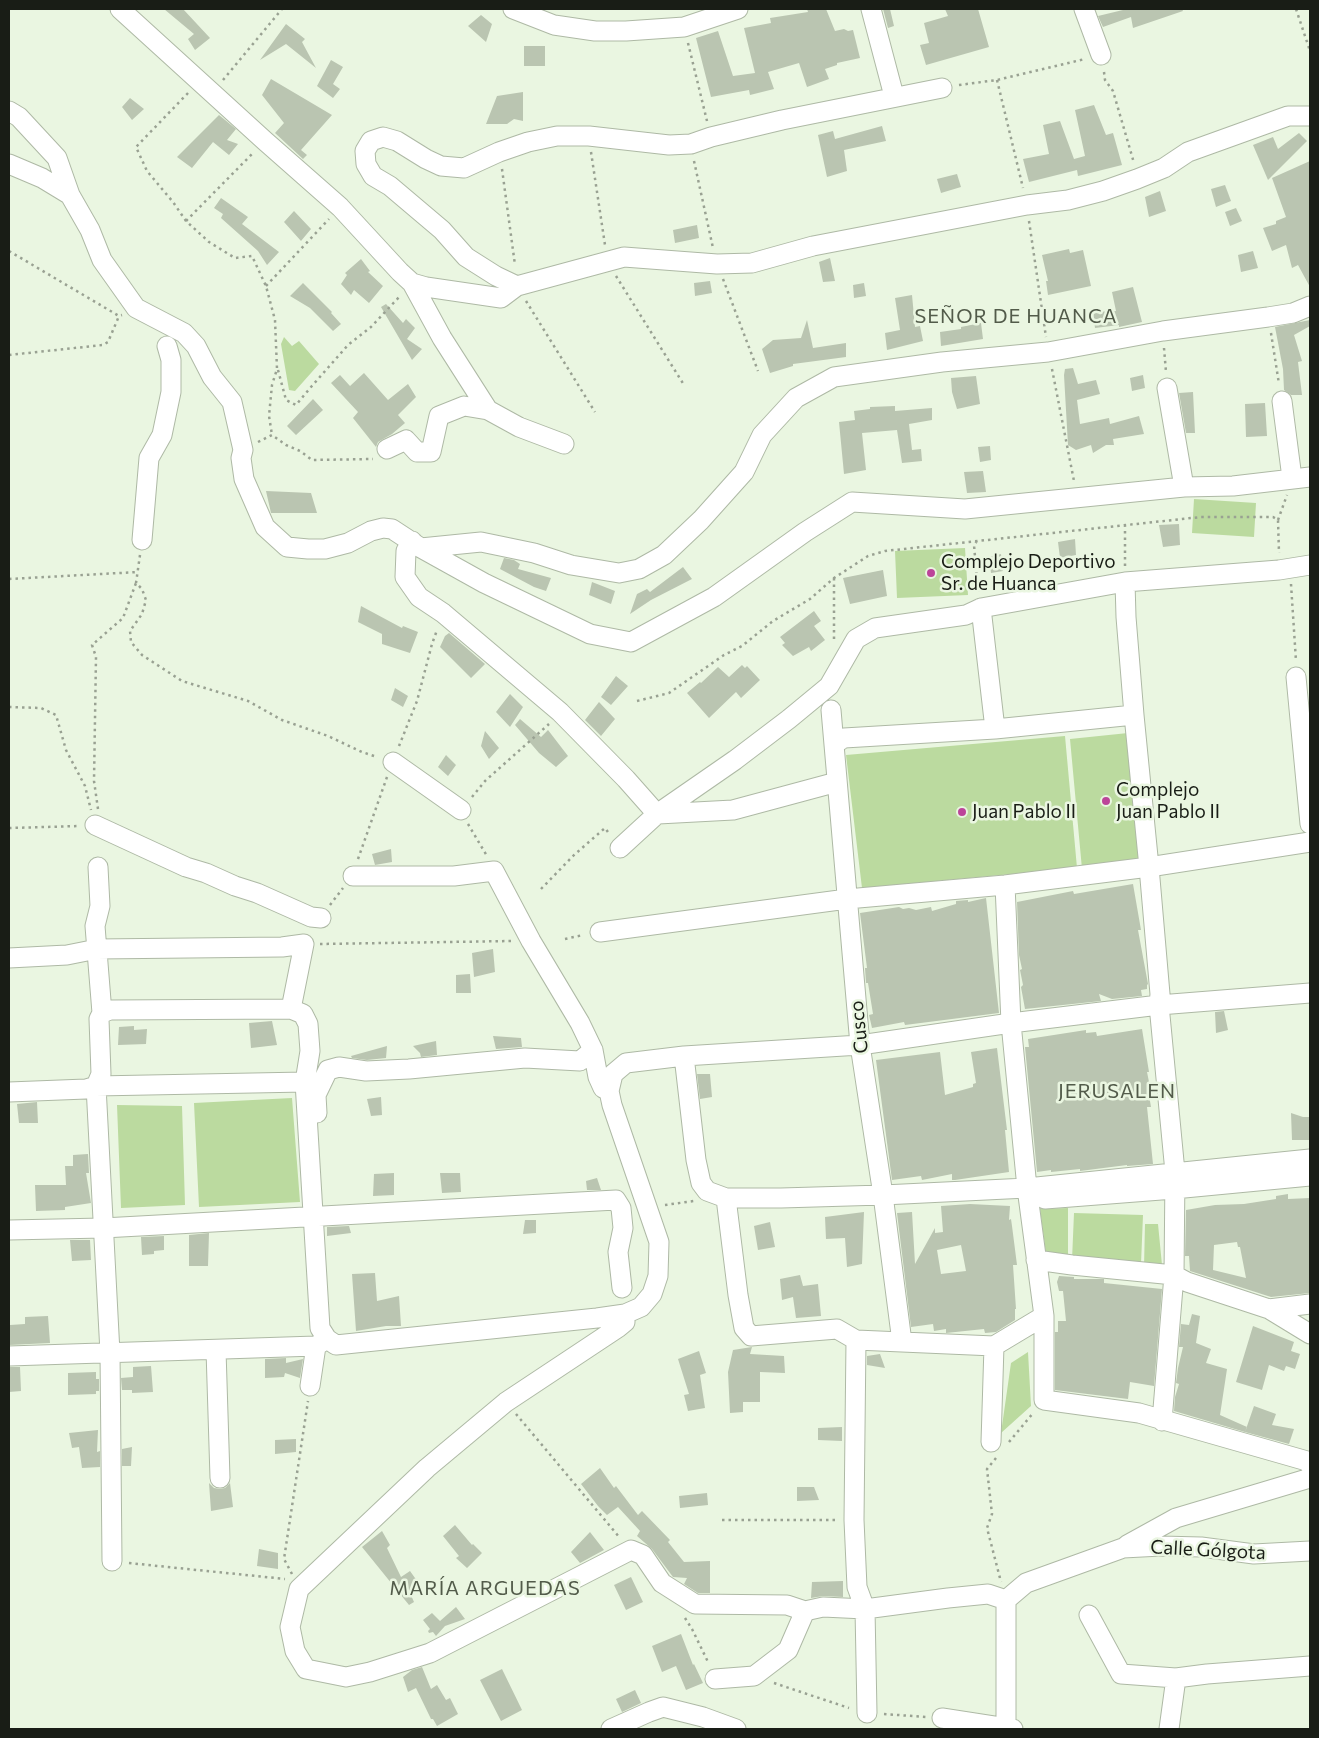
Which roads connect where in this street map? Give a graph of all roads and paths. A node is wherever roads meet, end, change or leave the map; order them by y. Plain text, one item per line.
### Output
1 (120, 9) edge
2 (282, 9) edge
3 (513, 9) edge
4 (738, 9) edge
5 (871, 9) edge
6 (1084, 9) edge
7 (1296, 9) edge
8 (684, 26) junction
9 (1310, 51) edge
10 (1101, 55) junction
11 (997, 80) junction
12 (206, 87) junction
13 (942, 88) joint
14 (894, 96) junction
15 (9, 111) edge
16 (1310, 116) edge
17 (711, 137) junction
18 (265, 141) junction
19 (9, 164) edge
20 (1137, 179) junction
21 (70, 195) junction
22 (1027, 205) junction
23 (340, 207) junction
24 (186, 221) junction
25 (9, 251) edge
26 (412, 283) junction
27 (266, 286) junction
28 (517, 286) junction
29 (1310, 306) edge
30 (128, 312) junction
31 (1268, 317) junction
32 (1163, 331) junction
33 (167, 346) dead end
34 (1048, 352) junction
35 (9, 355) edge
36 (277, 369) junction
37 (1167, 388) joint
38 (1282, 401) joint
39 (488, 410) junction
40 (272, 435) junction
41 (564, 444) dead end
42 (387, 449) joint
43 (243, 450) junction
44 (1297, 483) edge
45 (1184, 487) junction
46 (1077, 498) junction
47 (1278, 520) junction
48 (1125, 525) junction
49 (142, 540) joint
50 (977, 540) junction
51 (413, 547) junction
52 (1304, 567) edge
53 (1279, 570) junction
54 (138, 572) junction
55 (9, 580) edge
56 (1125, 582) junction
57 (136, 583) junction
58 (980, 608) junction
59 (443, 613) junction
60 (1296, 677) joint
61 (637, 701) dead end
62 (9, 707) edge
63 (831, 710) dead end
64 (560, 712) junction
65 (1134, 715) junction
66 (995, 729) junction
67 (834, 744) junction
68 (393, 762) junction
69 (837, 782) junction
70 (461, 810) junction
71 (657, 814) junction
72 (97, 821) junction
73 (1310, 824) edge
74 (9, 828) edge
75 (1310, 842) edge
76 (620, 848) joint
77 (98, 867) dead end
78 (1149, 867) junction
79 (494, 871) junction
80 (353, 876) junction
81 (1005, 884) junction
82 (541, 889) dead end
83 (847, 899) junction
84 (321, 918) joint
85 (600, 932) dead end
86 (531, 941) junction
87 (304, 944) junction
88 (97, 948) junction
89 (9, 958) edge
90 (1310, 993) edge
91 (1159, 1005) junction
92 (291, 1009) junction
93 (102, 1013) junction
94 (1011, 1023) junction
95 (860, 1045) junction
96 (592, 1050) junction
97 (684, 1056) junction
98 (305, 1082) junction
99 (96, 1086) junction
100 (609, 1091) junction
101 (9, 1092) edge
102 (308, 1120) junction
103 (1310, 1158) edge
104 (1310, 1176) edge
105 (1174, 1180) junction
106 (1026, 1188) junction
107 (883, 1195) junction
108 (726, 1198) junction
109 (699, 1201) dead end
110 (646, 1207) junction
111 (313, 1218) junction
112 (103, 1228) junction
113 (9, 1230) edge
114 (1036, 1260) junction
115 (1174, 1274) junction
116 (622, 1288) dead end
117 (1310, 1304) edge
118 (1269, 1309) junction
119 (626, 1314) junction
120 (1044, 1316) junction
121 (1310, 1334) edge
122 (856, 1340) junction
123 (902, 1342) junction
124 (321, 1343) junction
125 (994, 1346) junction
126 (216, 1350) junction
127 (110, 1353) junction
128 (9, 1356) edge
129 (310, 1386) joint
130 (1044, 1400) junction
131 (506, 1402) junction
132 (1162, 1421) junction
133 (998, 1448) junction
134 (1310, 1465) edge
135 (220, 1478) dead end
136 (1310, 1478) edge
137 (722, 1520) dead end
138 (854, 1520) junction
139 (1123, 1548) junction
140 (631, 1550) junction
141 (1310, 1551) edge
142 (112, 1561) joint
143 (297, 1584) junction
144 (1006, 1600) junction
145 (865, 1609) junction
146 (805, 1611) junction
147 (682, 1614) dead end
148 (1089, 1615) dead end
149 (1310, 1666) edge
150 (754, 1676) junction
151 (1176, 1678) junction
152 (716, 1679) joint
153 (866, 1713) junction
154 (942, 1718) joint
155 (611, 1729) edge
156 (736, 1729) edge
157 (1009, 1729) edge
158 (1169, 1729) edge

1 - 12 street
2 - 12 path
3 - 8 street
4 - 8 street
5 - 14 street
6 - 10 street
7 - 9 path
8 - 17 path
10 - 11 path
10 - 20 path
11 - 13 path
11 - 22 path
12 - 18 street
12 - 24 path
13 - 14 street
14 - 17 street
15 - 21 street
16 - 20 street
17 - 28 street
18 - 23 street
18 - 24 path
19 - 21 street
20 - 22 street
21 - 30 street
22 - 28 street
22 - 34 path
23 - 26 street
23 - 27 path
24 - 27 path
25 - 30 path
26 - 28 street
26 - 36 path
26 - 39 street
27 - 36 path
29 - 31 street
30 - 35 path
30 - 43 street
31 - 32 street
31 - 38 path
32 - 34 street
32 - 37 path
33 - 49 street
34 - 46 path
34 - 51 street
36 - 40 path
37 - 45 street
38 - 44 street
39 - 41 street
39 - 42 street
40 - 42 path
40 - 43 path
43 - 51 street
44 - 45 street
44 - 47 path
45 - 46 street
46 - 51 street
47 - 48 path
47 - 53 path
48 - 50 path
48 - 56 path
49 - 54 path
50 - 58 path
50 - 61 path
51 - 59 street
52 - 53 street
52 - 60 path
53 - 56 street
54 - 55 path
54 - 57 path
56 - 58 street
56 - 65 street
57 - 68 path
57 - 72 path
58 - 66 street
58 - 71 street
59 - 64 street
59 - 68 path
60 - 73 street
62 - 72 path
63 - 67 street, Cusco
64 - 70 path
64 - 71 street
65 - 66 street
65 - 78 street
66 - 67 street
67 - 69 street, Cusco
68 - 70 street
68 - 80 path
69 - 71 street
69 - 83 street, Cusco
70 - 79 path
71 - 76 street
72 - 74 path
72 - 84 street
75 - 78 street
76 - 82 path
77 - 88 street
78 - 81 street
78 - 91 street
79 - 80 street
79 - 86 street
80 - 84 path
81 - 83 street
81 - 94 street
83 - 85 street
83 - 95 street, Cusco
86 - 87 path
86 - 96 street
87 - 88 street
87 - 92 street
88 - 89 street
88 - 93 street
90 - 91 street
91 - 94 street
91 - 105 street
92 - 93 street
92 - 98 street
93 - 99 street
94 - 95 street
94 - 106 street
95 - 97 street
95 - 107 street, Cusco
96 - 100 street
96 - 102 street
97 - 100 street
97 - 108 street
98 - 99 street
98 - 102 street
99 - 101 street
99 - 112 street
100 - 110 street
102 - 111 street
103 - 105 street
104 - 105 street
105 - 106 street
105 - 115 street
106 - 107 street
106 - 114 street
107 - 108 street
107 - 123 street, Cusco
108 - 122 street
109 - 110 path
110 - 119 street
111 - 112 street
111 - 116 street
111 - 124 street
112 - 113 street
112 - 127 street
114 - 115 street
114 - 120 street
115 - 118 street
115 - 132 street
117 - 118 street
118 - 121 street
119 - 124 street
119 - 131 street
120 - 125 street
120 - 130 street
122 - 123 street
122 - 138 street
123 - 125 street
124 - 126 street
124 - 129 street
125 - 133 street
126 - 127 street
126 - 135 street
127 - 128 street
127 - 142 street
129 - 143 path
130 - 132 street
130 - 133 path
131 - 140 path
131 - 143 street
132 - 134 street
133 - 144 path
136 - 139 street
137 - 138 path
138 - 145 street
139 - 141 street, Calle Gólgota
139 - 144 street, Calle Gólgota
140 - 143 street
140 - 146 street
142 - 143 path
144 - 145 street
144 - 157 street
145 - 146 street
145 - 153 street
146 - 150 street
147 - 152 path
148 - 151 street
149 - 151 street
150 - 152 street
150 - 153 path
151 - 158 street
153 - 154 path
154 - 157 street
155 - 156 street

